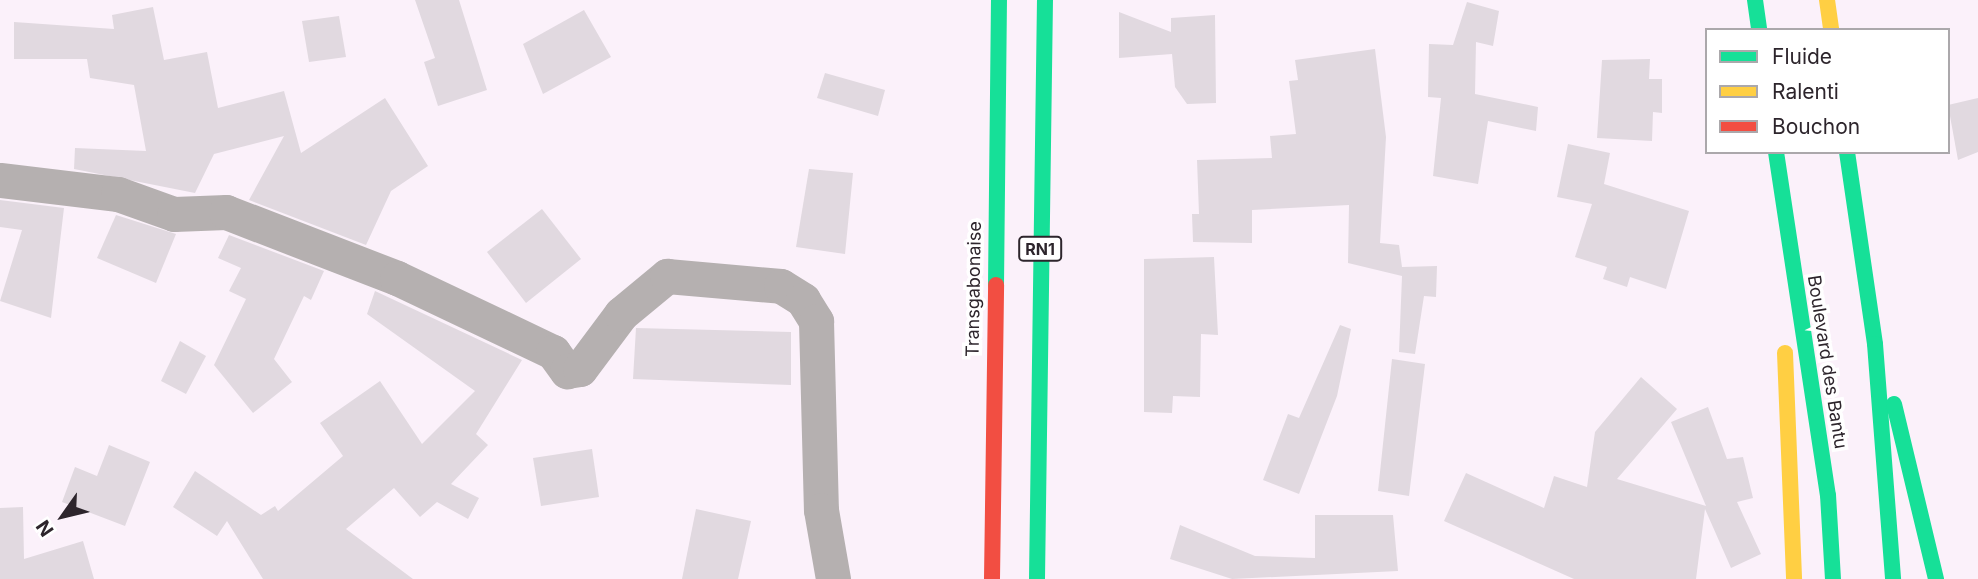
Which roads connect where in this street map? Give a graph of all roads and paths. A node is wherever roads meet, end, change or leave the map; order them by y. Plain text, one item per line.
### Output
1 (999, 0) edge
2 (1045, 0) edge
3 (1755, 0) edge
4 (1827, 0) edge
5 (1759, 28) edge
6 (1831, 28) edge
7 (1776, 154) edge
8 (1847, 154) edge
9 (0, 180) edge
10 (1785, 222) junction
11 (1874, 344) junction
12 (1037, 554) junction
13 (833, 579) edge
14 (992, 579) edge
15 (1037, 579) edge
16 (1047, 579) edge
17 (1794, 579) edge
18 (1833, 579) edge
19 (1893, 579) edge
20 (1936, 579) edge

1 - 14 highway, Transgabonaise / RN1
2 - 12 highway, RN1
3 - 5 highway
4 - 6 highway
7 - 10 highway, Boulevard des Bantu
8 - 11 highway
9 - 13 street
10 - 17 highway
10 - 18 highway, Boulevard des Bantu
11 - 19 highway
11 - 20 highway
12 - 15 highway, RN1
12 - 16 highway

